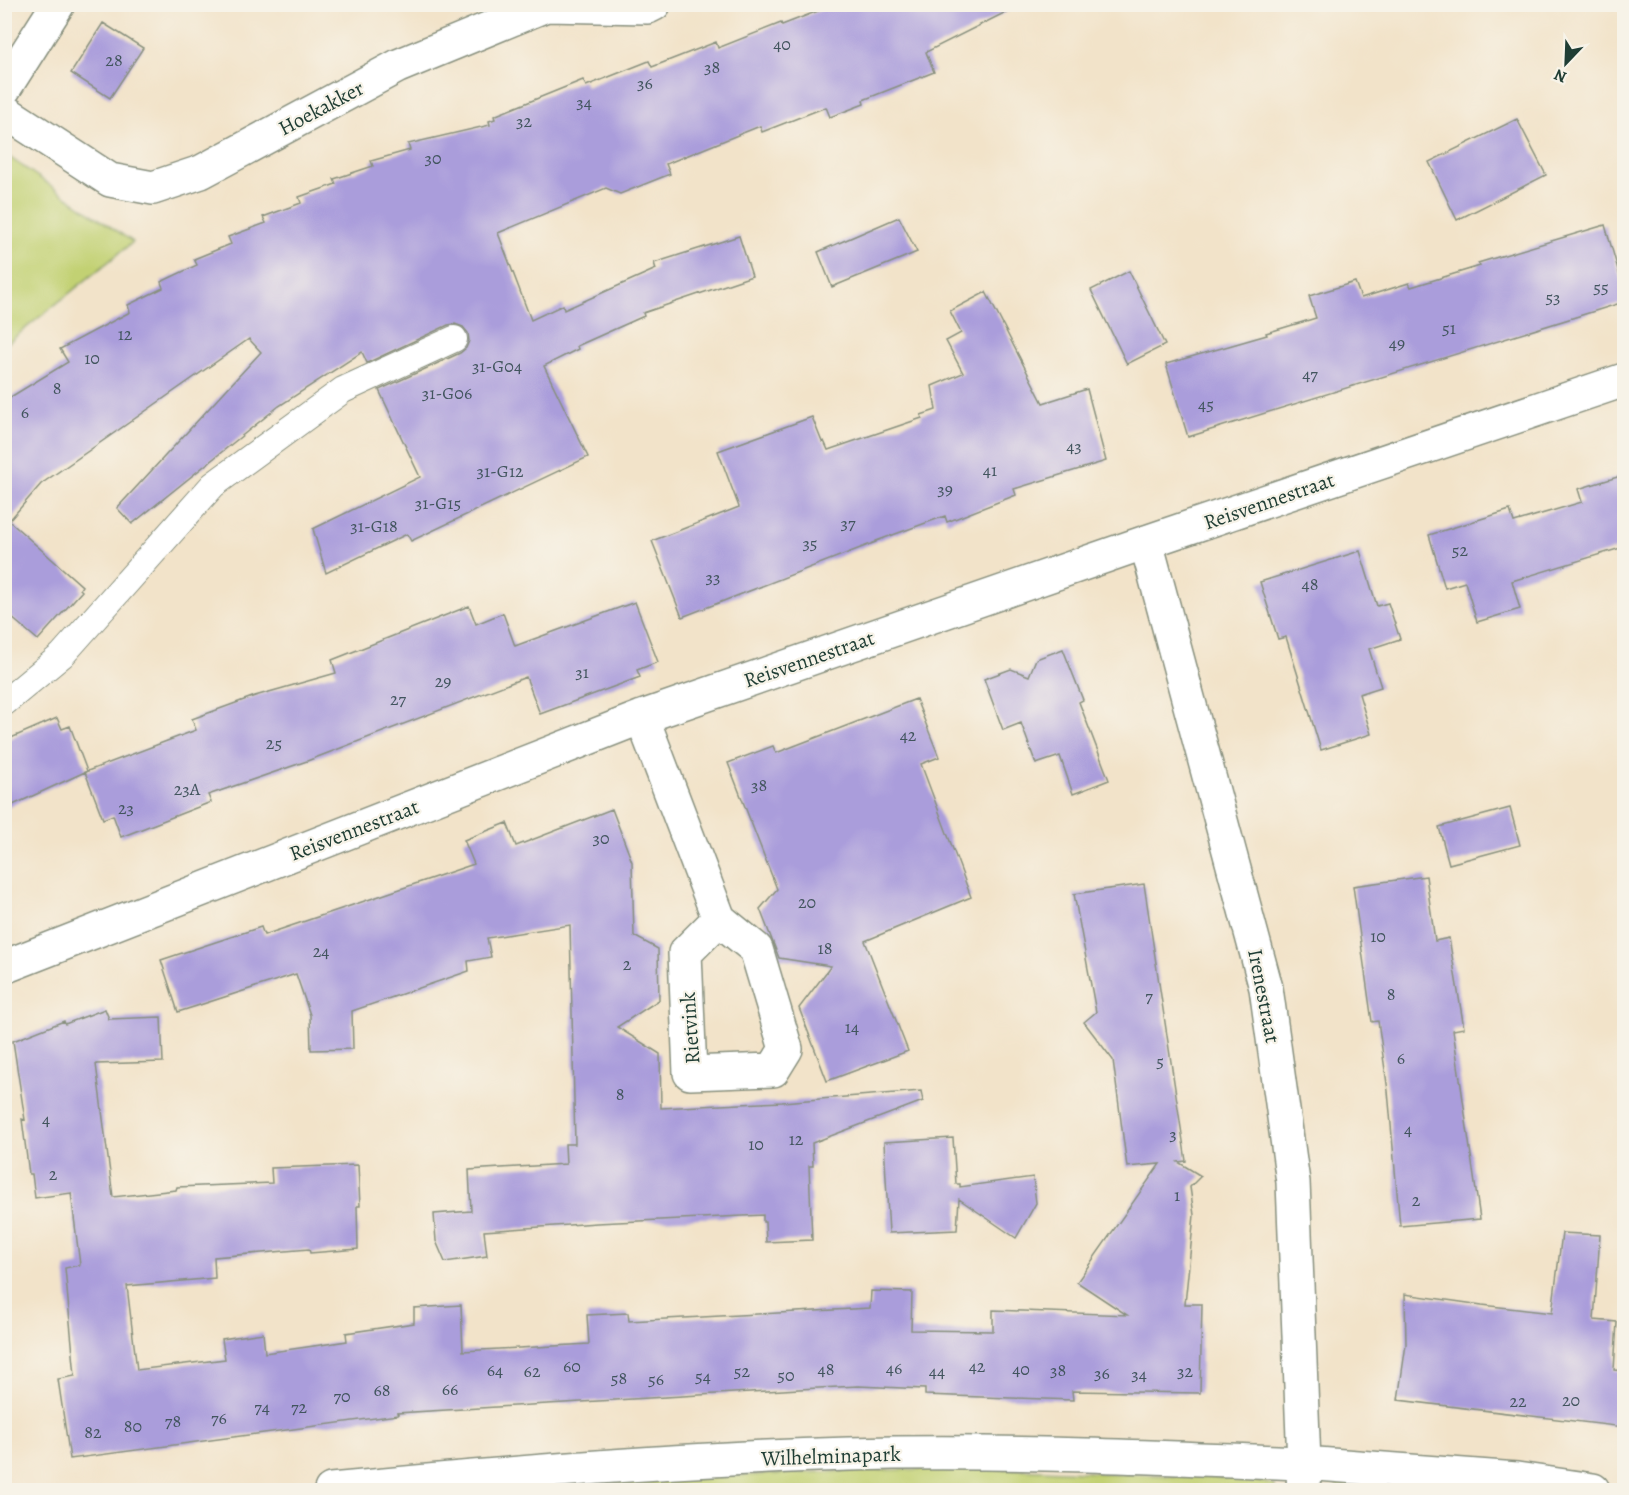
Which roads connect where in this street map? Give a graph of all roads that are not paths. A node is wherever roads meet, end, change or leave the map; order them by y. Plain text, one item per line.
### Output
1 (58, 4) edge
2 (654, 4) edge
3 (4, 89) edge
4 (4, 111) edge
5 (454, 339) dead end
6 (1624, 380) edge
7 (1146, 542) junction
8 (4, 703) edge
9 (642, 717) junction
10 (719, 920) junction
11 (4, 967) edge
12 (1303, 1477) edge
13 (331, 1491) edge
14 (1593, 1491) edge

1 - 3 street
2 - 4 street, Hoekakker
5 - 8 lane
6 - 7 street, Reisvennestraat
7 - 9 street, Reisvennestraat
7 - 12 street, Irenestraat
9 - 10 street
9 - 11 street, Reisvennestraat
10 - 10 street, Rietvink
12 - 13 street, Wilhelminapark
12 - 14 street, Wilhelminapark

